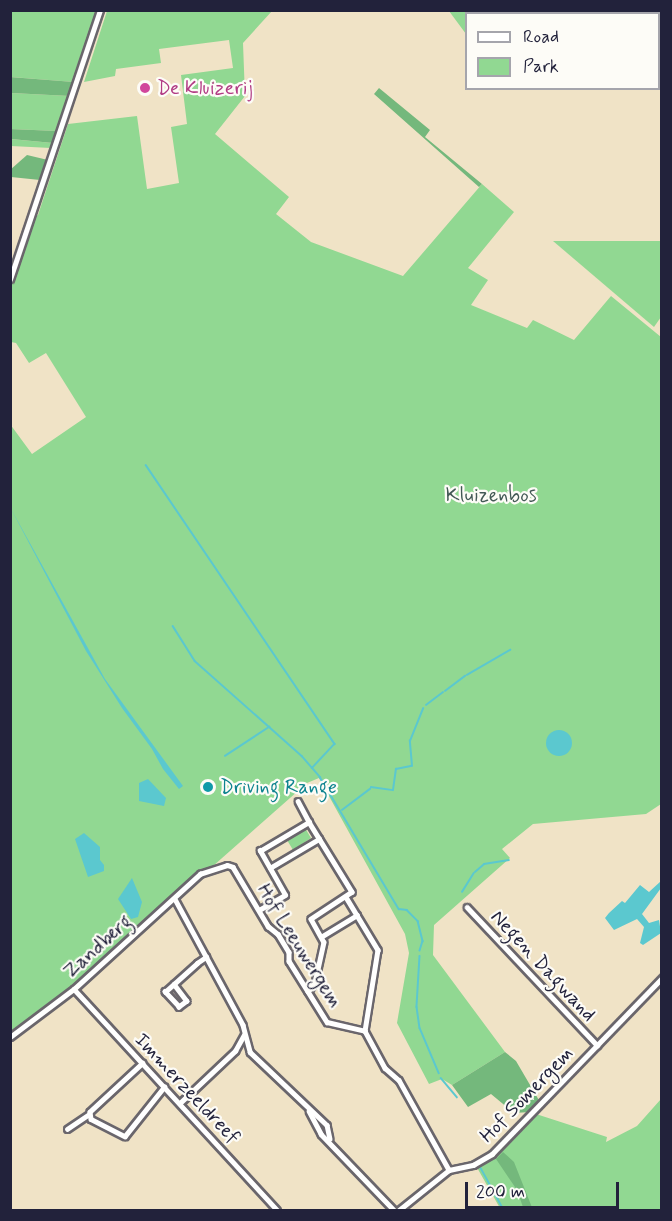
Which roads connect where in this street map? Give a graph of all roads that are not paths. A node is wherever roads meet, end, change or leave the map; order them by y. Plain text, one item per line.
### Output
1 (100, 10) edge
2 (10, 279) edge
3 (297, 801) dead end
4 (309, 822) junction
5 (319, 839) junction
6 (270, 868) junction
7 (200, 874) joint
8 (346, 897) junction
9 (175, 899) junction
10 (467, 907) dead end
11 (259, 910) junction
12 (357, 915) junction
13 (321, 937) junction
14 (206, 957) junction
15 (662, 978) edge
16 (174, 984) junction
17 (74, 989) junction
18 (308, 992) junction
19 (365, 1031) junction
20 (244, 1035) junction
21 (10, 1037) edge
22 (597, 1045) junction
23 (235, 1051) junction
24 (250, 1052) junction
25 (143, 1063) junction
26 (164, 1086) junction
27 (180, 1103) junction
28 (309, 1111) junction
29 (88, 1115) junction
30 (67, 1129) dead end
31 (330, 1139) junction
32 (449, 1170) junction
33 (277, 1210) edge
34 (394, 1210) edge
35 (399, 1210) edge

1 - 2 street
3 - 4 street
4 - 5 street
4 - 6 street
5 - 6 street
5 - 8 street
6 - 11 street
7 - 9 street, Zandberg
7 - 11 street, Hof Leeuwergem
8 - 12 street
8 - 13 street
9 - 14 street
9 - 17 street, Zandberg
10 - 22 street, Negen Dagwand
11 - 18 street, Hof Leeuwergem
12 - 13 street
12 - 19 street
13 - 18 street
14 - 16 street
14 - 20 street
15 - 22 street, Hof Somergem
16 - 16 street
17 - 21 street, Zandberg
17 - 25 street, Immerzeeldreef
18 - 19 street, Hof Leeuwergem
19 - 32 street
20 - 23 street
20 - 24 street
22 - 32 street, Hof Somergem
23 - 24 street
23 - 27 street
24 - 28 street
25 - 26 street, Immerzeeldreef
25 - 29 street
26 - 27 street, Immerzeeldreef
26 - 29 street
27 - 33 street, Immerzeeldreef
28 - 31 street
28 - 31 street
29 - 30 street
31 - 34 street
32 - 35 street, Hof Somergem

